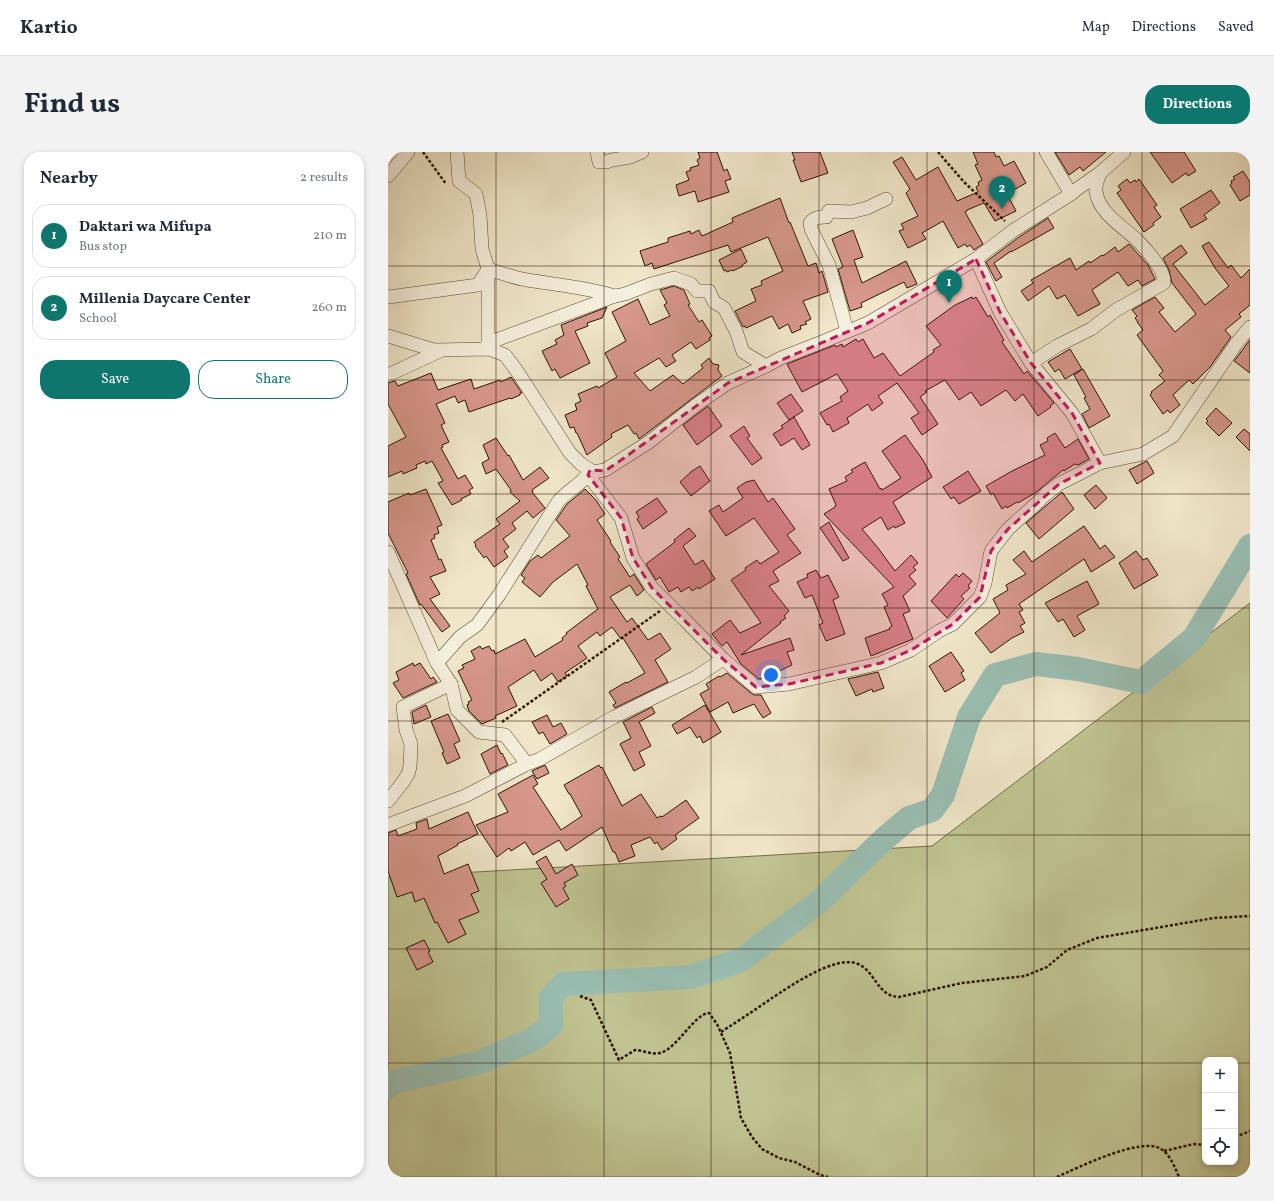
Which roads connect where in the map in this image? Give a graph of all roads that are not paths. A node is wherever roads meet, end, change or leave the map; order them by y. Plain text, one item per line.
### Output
1 (408, 152) edge
2 (457, 152) edge
3 (597, 152) edge
4 (642, 152) edge
5 (1046, 152) edge
6 (1124, 152) edge
7 (1100, 174) junction
8 (388, 176) edge
9 (1071, 194) junction
10 (886, 199) dead end
11 (976, 259) junction
12 (488, 270) junction
13 (615, 296) junction
14 (388, 297) edge
15 (1250, 327) edge
16 (847, 331) junction
17 (388, 336) edge
18 (488, 343) junction
19 (440, 351) junction
20 (505, 355) junction
21 (1031, 363) junction
22 (766, 366) junction
23 (388, 375) edge
24 (1100, 463) junction
25 (589, 473) junction
26 (388, 552) edge
27 (723, 659) junction
28 (437, 663) junction
29 (451, 684) junction
30 (527, 764) junction
31 (388, 801) edge
32 (388, 825) edge

1 - 8 street
2 - 12 street
3 - 4 street
5 - 9 street
6 - 7 street
7 - 9 street
7 - 21 street
9 - 11 street
10 - 16 street
11 - 16 street
11 - 21 street
12 - 13 street
12 - 14 street
12 - 18 street
13 - 18 street
13 - 22 street
15 - 24 street
16 - 22 street
17 - 19 street
18 - 20 street
19 - 20 street
19 - 23 street
20 - 25 street
21 - 24 street
22 - 25 street
24 - 27 street
25 - 27 street
25 - 28 street
26 - 28 street
27 - 30 street
28 - 29 street
29 - 30 street
29 - 31 street
30 - 32 street

